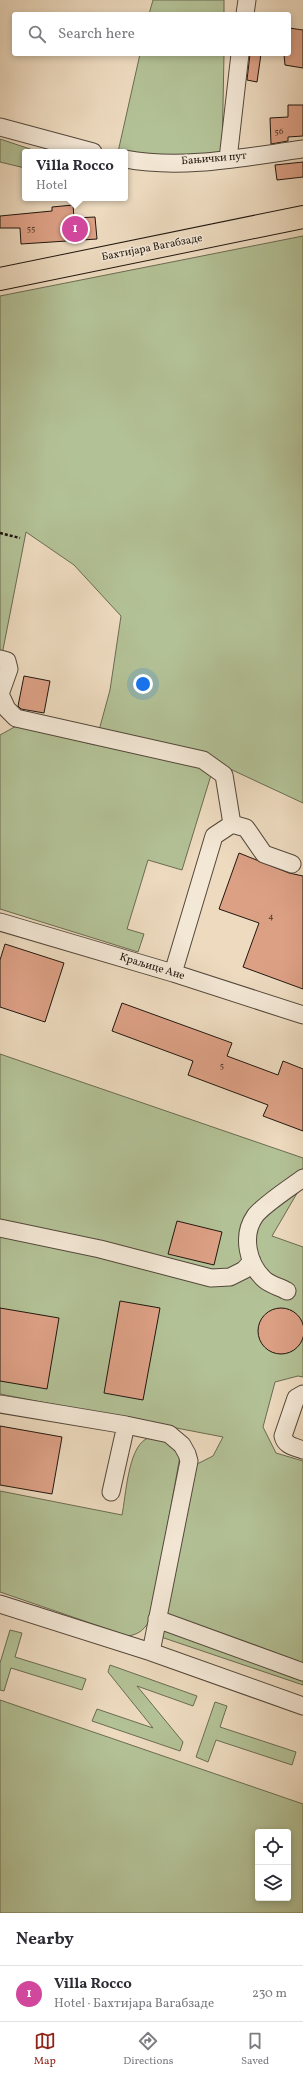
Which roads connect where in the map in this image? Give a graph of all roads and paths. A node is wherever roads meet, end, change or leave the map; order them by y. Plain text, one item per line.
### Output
1 (247, 0) edge
2 (245, 12) edge
3 (240, 56) edge
4 (0, 127) edge
5 (82, 149) edge
6 (303, 149) edge
7 (128, 159) edge
8 (228, 159) junction
9 (303, 217) edge
10 (0, 279) edge
11 (0, 533) edge
12 (20, 538) dead end
13 (0, 659) edge
14 (0, 694) edge
15 (232, 824) junction
16 (292, 864) dead end
17 (0, 922) edge
18 (173, 973) junction
19 (303, 1015) edge
20 (303, 1178) edge
21 (0, 1228) edge
22 (252, 1261) junction
23 (287, 1291) dead end
24 (303, 1394) edge
25 (0, 1404) edge
26 (126, 1425) junction
27 (303, 1450) edge
28 (111, 1492) dead end
29 (0, 1604) edge
30 (157, 1619) junction
31 (151, 1652) junction
32 (303, 1672) edge
33 (303, 1706) edge

1 - 2 street
3 - 8 street
4 - 5 street
6 - 8 street, Бањички пут
7 - 8 street, Бањички пут
9 - 10 main road, Бахтијара Вагабзаде
11 - 12 path
13 - 14 street
14 - 15 street
15 - 16 street
15 - 18 street
17 - 18 street, Краљице Ане
18 - 19 street, Краљице Ане
20 - 22 street
21 - 22 street
22 - 23 street
24 - 27 street
25 - 26 street
26 - 28 street
26 - 30 street
29 - 31 street
30 - 31 street
30 - 32 street
31 - 33 street

